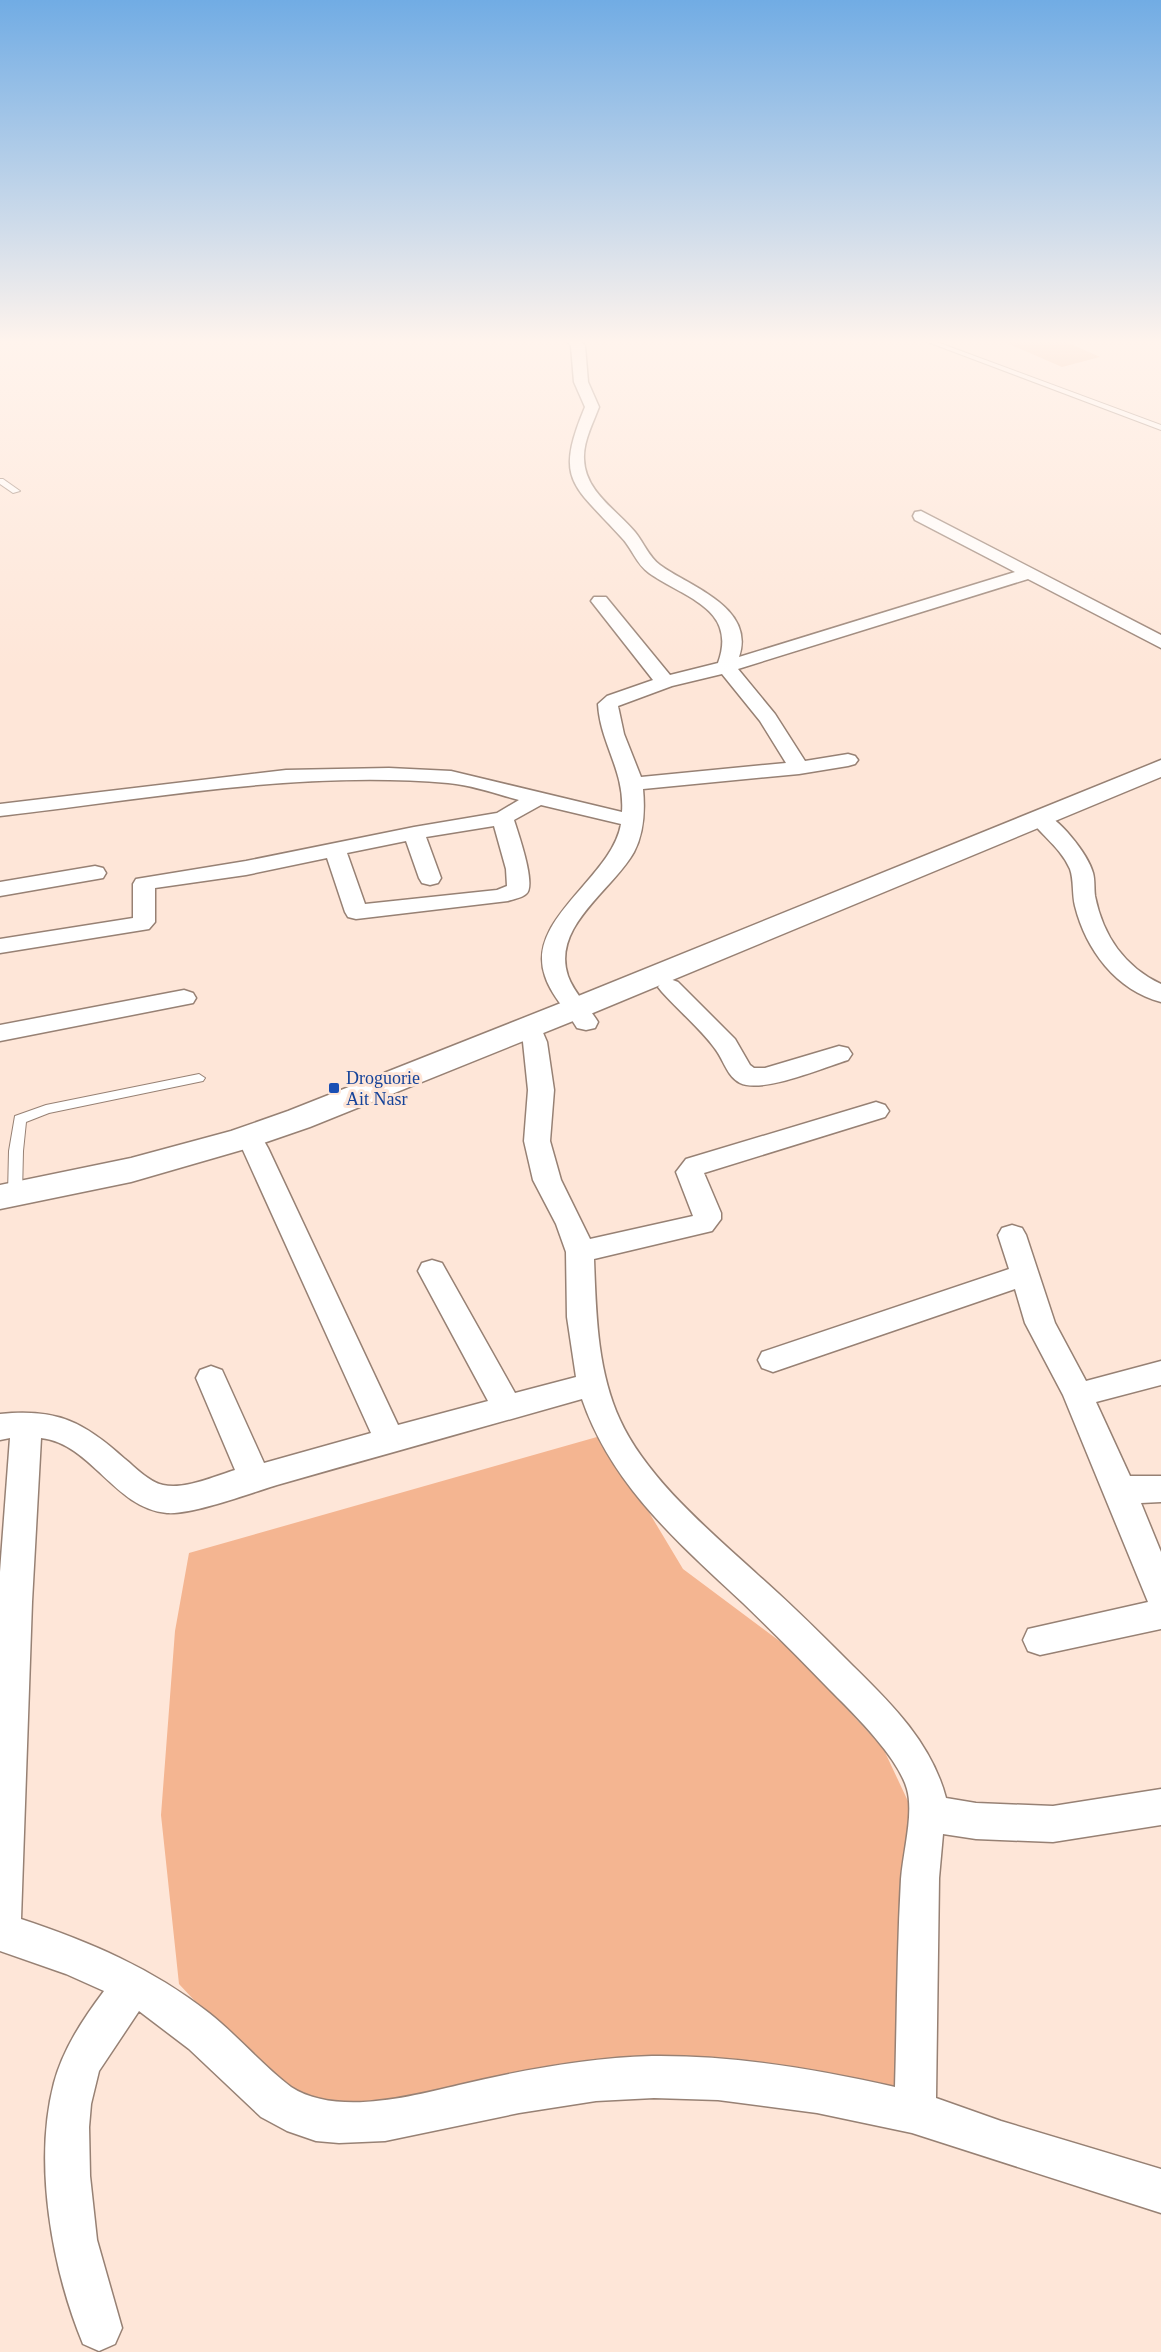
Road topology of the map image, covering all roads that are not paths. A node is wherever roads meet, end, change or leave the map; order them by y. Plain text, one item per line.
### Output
1 (578, 451) edge
2 (0, 481) edge
3 (16, 492) dead end
4 (921, 516) dead end
5 (1031, 573) junction
6 (600, 601) dead end
7 (1161, 642) edge
8 (726, 667) junction
9 (665, 682) junction
10 (848, 760) dead end
11 (799, 768) junction
12 (1161, 768) edge
13 (632, 784) junction
14 (1161, 784) edge
15 (537, 798) junction
16 (0, 810) edge
17 (503, 818) junction
18 (631, 819) junction
19 (1046, 824) junction
20 (414, 833) junction
21 (335, 849) junction
22 (95, 873) dead end
23 (430, 878) dead end
24 (0, 889) edge
25 (0, 946) edge
26 (670, 987) junction
27 (1161, 994) edge
28 (184, 998) dead end
29 (582, 1015) junction
30 (0, 1033) edge
31 (532, 1035) junction
32 (839, 1054) dead end
33 (199, 1078) dead end
34 (876, 1111) dead end
35 (255, 1148) junction
36 (5, 1202) edge
37 (1012, 1235) dead end
38 (580, 1251) junction
39 (432, 1271) dead end
40 (1024, 1275) junction
41 (773, 1359) dead end
42 (1161, 1373) edge
43 (211, 1378) dead end
44 (592, 1384) junction
45 (1077, 1395) junction
46 (507, 1408) junction
47 (13, 1426) edge
48 (390, 1441) junction
49 (255, 1479) junction
50 (1161, 1489) edge
51 (1120, 1490) junction
52 (1161, 1593) edge
53 (1161, 1614) edge
54 (1040, 1640) dead end
55 (1161, 1807) edge
56 (927, 1814) junction
57 (0, 1932) edge
58 (134, 1984) junction
59 (915, 2113) junction
60 (1161, 2192) edge
61 (99, 2328) dead end

1 - 8 street
2 - 3 lane
4 - 5 street
5 - 7 street
5 - 8 street
6 - 9 street
8 - 9 street
8 - 11 street
9 - 13 street
10 - 11 street
11 - 13 street
12 - 19 main road
13 - 18 street
14 - 19 main road
15 - 16 street
15 - 17 street
15 - 18 street
17 - 20 street
17 - 21 street
18 - 29 street
19 - 26 main road
19 - 27 street
19 - 29 main road
20 - 21 street
20 - 23 street
21 - 25 street
22 - 24 street
26 - 29 main road
26 - 32 street
28 - 30 street
29 - 31 main road
31 - 35 main road
31 - 36 main road
31 - 38 street
33 - 36 lane
34 - 38 street
35 - 36 main road
35 - 48 street
37 - 40 street
38 - 44 street
39 - 46 street
40 - 41 street
40 - 45 street
42 - 45 street
43 - 49 street
44 - 46 street
44 - 56 street
45 - 51 street
46 - 48 street
47 - 49 street
47 - 57 street
48 - 49 street
50 - 51 street
51 - 52 street
53 - 54 street
55 - 56 street
56 - 59 street
57 - 58 street
58 - 59 street
58 - 61 street
59 - 60 street

